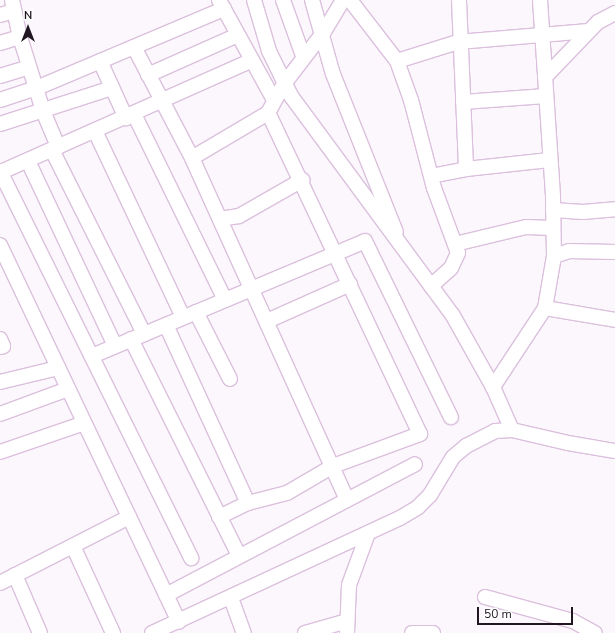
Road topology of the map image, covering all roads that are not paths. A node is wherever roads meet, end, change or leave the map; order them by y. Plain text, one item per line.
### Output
1 (254, 0) edge
2 (283, 0) edge
3 (312, 0) edge
4 (459, 0) edge
5 (540, 0) edge
6 (342, 2) edge
7 (221, 4) edge
8 (13, 6) edge
9 (615, 13) edge
10 (0, 16) edge
11 (589, 31) junction
12 (323, 33) junction
13 (238, 35) junction
14 (542, 35) junction
15 (20, 37) junction
16 (461, 42) junction
17 (0, 43) edge
18 (134, 47) junction
19 (303, 56) junction
20 (252, 60) junction
21 (100, 61) junction
22 (397, 61) junction
23 (29, 67) junction
24 (148, 75) junction
25 (0, 76) edge
26 (545, 77) junction
27 (284, 84) junction
28 (36, 88) junction
29 (112, 88) junction
30 (546, 96) junction
31 (0, 100) edge
32 (274, 100) junction
33 (162, 102) junction
34 (463, 102) junction
35 (43, 111) junction
36 (268, 113) junction
37 (130, 116) junction
38 (0, 124) edge
39 (95, 131) junction
40 (55, 149) junction
41 (192, 158) junction
42 (550, 160) junction
43 (28, 161) junction
44 (466, 169) junction
45 (0, 172) edge
46 (431, 176) junction
47 (302, 180) junction
48 (615, 209) edge
49 (553, 210) junction
50 (220, 219) junction
51 (553, 228) junction
52 (456, 244) junction
53 (0, 245) edge
54 (401, 246) junction
55 (615, 252) edge
56 (336, 253) junction
57 (554, 256) junction
58 (350, 284) junction
59 (431, 286) junction
60 (252, 289) junction
61 (225, 300) junction
62 (545, 308) junction
63 (190, 315) junction
64 (615, 320) edge
65 (267, 321) junction
66 (166, 325) junction
67 (138, 337) junction
68 (0, 339) edge
69 (115, 346) junction
70 (0, 347) edge
71 (92, 356) junction
72 (58, 368) junction
73 (230, 379) dead end
74 (0, 382) edge
75 (493, 387) junction
76 (68, 389) junction
77 (0, 414) edge
78 (450, 417) dead end
79 (84, 423) junction
80 (512, 430) junction
81 (615, 451) edge
82 (0, 452) edge
83 (416, 464) dead end
84 (333, 466) junction
85 (347, 500) junction
86 (248, 503) junction
87 (129, 517) junction
88 (219, 517) junction
89 (368, 533) junction
90 (73, 546) junction
91 (239, 556) junction
92 (191, 558) dead end
93 (15, 575) junction
94 (0, 583) edge
95 (166, 595) junction
96 (485, 597) dead end
97 (231, 598) junction
98 (179, 622) junction
99 (347, 627) edge
100 (160, 632) edge
101 (40, 633) edge
102 (113, 633) edge
103 (244, 633) edge
104 (305, 633) edge
105 (412, 633) edge
106 (433, 633) edge
107 (594, 633) edge

1 - 27 street
2 - 19 street
3 - 12 street
4 - 16 street
5 - 14 street
6 - 12 street
6 - 22 street
7 - 13 street
7 - 18 street
8 - 10 street
8 - 15 street
9 - 11 street
11 - 14 street
11 - 26 street
12 - 19 street
12 - 54 street
13 - 20 street
13 - 24 street
14 - 16 street
14 - 26 street
15 - 17 street
15 - 23 street
16 - 22 street
16 - 34 street
18 - 21 street
18 - 24 street
19 - 27 street
20 - 32 street
20 - 33 street
21 - 28 street
21 - 29 street
22 - 46 street
23 - 25 street
23 - 28 street
24 - 33 street
26 - 30 street
27 - 32 street
27 - 54 street
28 - 31 street
28 - 35 street
29 - 35 street
29 - 37 street
30 - 34 street
30 - 42 street
32 - 36 street
33 - 37 street
33 - 41 street
34 - 44 street
35 - 38 street
35 - 40 street
36 - 41 street
36 - 47 street
37 - 39 street
37 - 61 street
39 - 40 street
39 - 63 street
40 - 43 street
40 - 67 street
41 - 50 street
42 - 44 street
42 - 49 street
43 - 45 street
43 - 69 street
44 - 46 street
45 - 71 street
46 - 52 street
47 - 50 street
47 - 56 street
48 - 49 street
49 - 51 street
50 - 60 street
51 - 52 street
51 - 57 street
52 - 59 street
53 - 72 street
54 - 59 street
55 - 57 street
56 - 58 street
56 - 60 street
56 - 78 street
57 - 62 street
58 - 65 street
58 - 84 street
59 - 75 street
60 - 61 street
60 - 65 street
61 - 63 street
62 - 64 street
62 - 75 street
63 - 66 street
63 - 73 street
65 - 84 street
66 - 67 street
66 - 86 street
67 - 69 street
67 - 88 street
68 - 70 street
69 - 71 street
71 - 92 street
72 - 74 street
72 - 76 street
75 - 80 street
76 - 77 street
76 - 79 street
79 - 82 street
79 - 87 street
80 - 81 street
80 - 89 street
83 - 85 street
84 - 85 street
84 - 86 street
85 - 91 street
86 - 88 street
87 - 90 street
87 - 95 street
88 - 91 street
89 - 97 street
89 - 99 street
90 - 93 street
90 - 102 street
91 - 95 street
93 - 94 street
93 - 101 street
95 - 98 street
96 - 107 street
97 - 98 street
97 - 103 street
98 - 100 street
99 - 104 street
105 - 106 street

